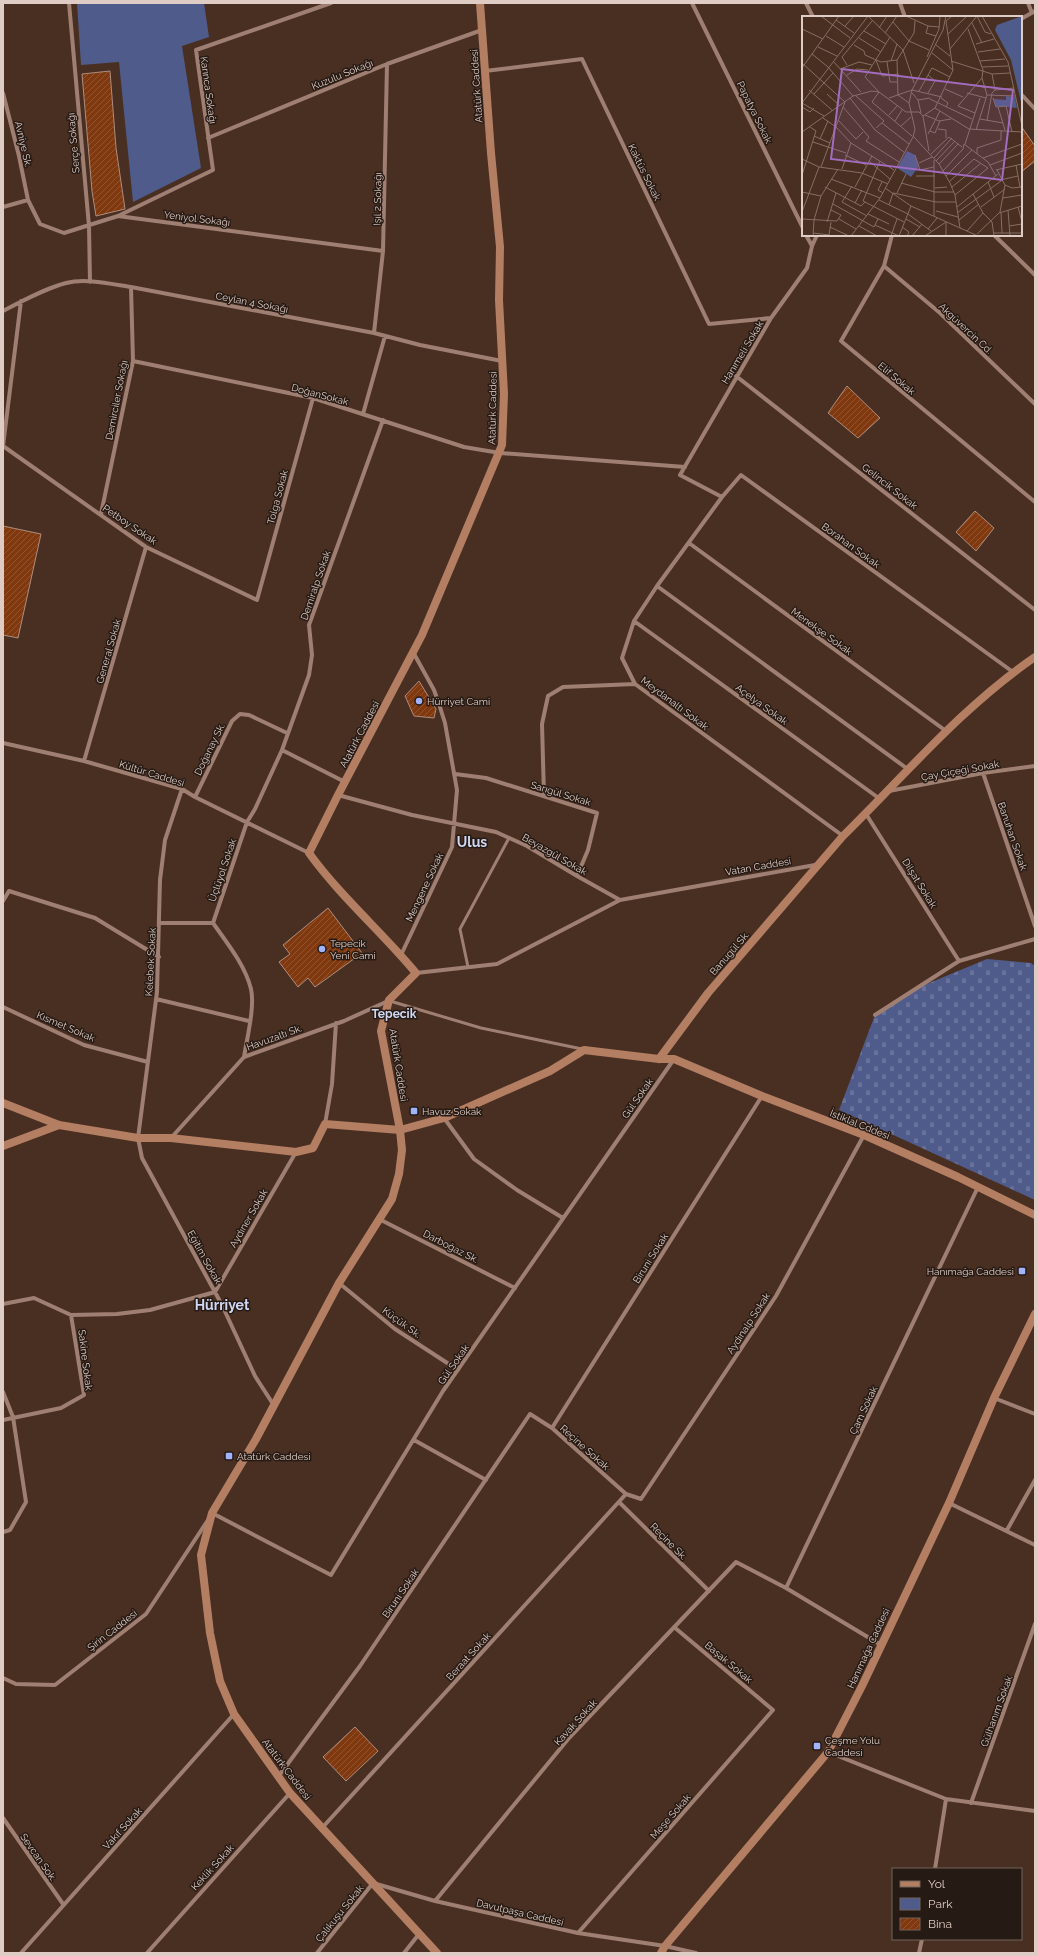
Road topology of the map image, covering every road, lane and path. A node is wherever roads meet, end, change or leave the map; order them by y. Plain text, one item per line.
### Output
1 (69, 3) edge
2 (331, 3) edge
3 (480, 3) edge
4 (692, 3) edge
5 (806, 3) edge
6 (900, 3) edge
7 (1028, 3) edge
8 (1033, 12) edge
9 (812, 16) edge
10 (905, 16) edge
11 (1022, 18) edge
12 (483, 29) junction
13 (387, 64) junction
14 (485, 71) junction
15 (3, 93) edge
16 (1022, 95) edge
17 (1035, 109) edge
18 (208, 138) junction
19 (28, 200) junction
20 (3, 207) edge
21 (118, 216) junction
22 (89, 226) junction
23 (802, 226) edge
24 (807, 236) edge
25 (817, 236) edge
26 (892, 236) edge
27 (995, 236) edge
28 (812, 246) junction
29 (384, 250) junction
30 (884, 266) junction
31 (1035, 275) edge
32 (90, 282) junction
33 (131, 287) junction
34 (21, 301) junction
35 (3, 311) edge
36 (771, 318) junction
37 (374, 333) junction
38 (385, 336) junction
39 (133, 361) junction
40 (502, 361) junction
41 (736, 376) junction
42 (313, 398) junction
43 (1035, 404) edge
44 (363, 414) junction
45 (383, 420) junction
46 (3, 446) edge
47 (500, 452) junction
48 (685, 467) junction
49 (722, 496) junction
50 (1035, 502) edge
51 (101, 514) junction
52 (689, 543) junction
53 (146, 547) junction
54 (656, 586) junction
55 (257, 600) joint
56 (1035, 610) edge
57 (634, 622) junction
58 (413, 652) junction
59 (1035, 657) edge
60 (1013, 672) junction
61 (635, 684) junction
62 (946, 731) junction
63 (287, 733) junction
64 (3, 743) edge
65 (282, 750) junction
66 (84, 761) junction
67 (1035, 766) edge
68 (910, 770) junction
69 (983, 773) junction
70 (454, 774) junction
71 (345, 782) junction
72 (182, 789) junction
73 (889, 791) junction
74 (338, 795) junction
75 (544, 796) junction
76 (195, 797) junction
77 (881, 799) junction
78 (866, 814) junction
79 (247, 822) junction
80 (455, 824) junction
81 (843, 836) junction
82 (510, 838) junction
83 (309, 853) junction
84 (820, 865) junction
85 (577, 876) junction
86 (3, 900) edge
87 (620, 900) junction
88 (160, 923) junction
89 (213, 923) junction
90 (1035, 926) edge
91 (1035, 938) edge
92 (401, 955) junction
93 (159, 957) junction
94 (959, 961) junction
95 (468, 968) junction
96 (416, 973) junction
97 (156, 999) junction
98 (389, 1000) junction
99 (3, 1007) edge
100 (875, 1015) dead end
101 (249, 1021) junction
102 (336, 1023) junction
103 (584, 1050) junction
104 (244, 1057) junction
105 (659, 1059) junction
106 (674, 1059) junction
107 (148, 1062) junction
108 (762, 1096) junction
109 (3, 1103) edge
110 (444, 1118) junction
111 (325, 1124) junction
112 (60, 1125) junction
113 (400, 1130) junction
114 (864, 1135) junction
115 (138, 1138) junction
116 (171, 1138) junction
117 (3, 1146) edge
118 (296, 1152) junction
119 (978, 1187) junction
120 (1035, 1215) edge
121 (563, 1218) junction
122 (380, 1219) junction
123 (339, 1283) junction
124 (515, 1288) junction
125 (215, 1292) junction
126 (3, 1304) edge
127 (1035, 1314) edge
128 (71, 1315) junction
129 (458, 1370) junction
130 (3, 1392) edge
131 (994, 1398) junction
132 (273, 1404) junction
133 (530, 1414) joint
134 (1035, 1414) edge
135 (12, 1417) junction
136 (3, 1420) edge
137 (552, 1428) junction
138 (414, 1440) junction
139 (486, 1480) junction
140 (1035, 1480) edge
141 (626, 1494) junction
142 (619, 1502) junction
143 (949, 1503) junction
144 (212, 1513) junction
145 (1007, 1530) junction
146 (3, 1532) edge
147 (1035, 1545) edge
148 (786, 1588) junction
149 (708, 1591) junction
150 (1035, 1624) edge
151 (674, 1627) junction
152 (880, 1645) junction
153 (3, 1678) edge
154 (773, 1710) joint
155 (234, 1714) junction
156 (828, 1752) junction
157 (278, 1777) junction
158 (290, 1793) junction
159 (946, 1799) junction
160 (972, 1803) junction
161 (1035, 1811) edge
162 (3, 1818) edge
163 (322, 1828) junction
164 (935, 1868) edge
165 (373, 1883) junction
166 (435, 1901) junction
167 (63, 1904) junction
168 (419, 1934) junction
169 (578, 1934) junction
170 (922, 1940) edge
171 (663, 1950) edge
172 (22, 1953) edge
173 (147, 1953) edge
174 (317, 1953) edge
175 (404, 1953) edge
176 (437, 1953) edge
177 (696, 1953) edge
178 (919, 1953) edge

1 - 22 street, Serçe Sokağı
2 - 18 street, Karınca Sokağı
3 - 12 main road, Atatürk Caddesi
4 - 23 street, Papatya Sokak
5 - 9 street
6 - 10 street
7 - 8 street
8 - 11 street
12 - 13 street, Kuzulu Sokağı
12 - 14 main road, Atatürk Caddesi
13 - 18 street, Kuzulu Sokağı
13 - 29 street, Işıl 2 Sokağı
14 - 36 street, Kaktüs Sokak
14 - 40 main road, Atatürk Caddesi
15 - 19 street, Avniye Sk.
16 - 17 street
18 - 21 street, Karınca Sokağı
19 - 20 street
19 - 22 street, Yeniyol Sokağı
21 - 22 street, Yeniyol Sokağı
21 - 29 street, Yeniyol Sokağı
22 - 32 street, Serçe Sokağı
24 - 28 street
25 - 28 street, Hanımeli Sokak
26 - 30 street, Elif Sokak
27 - 31 street
28 - 36 street, Hanımeli Sokak
29 - 37 street, Işıl 2 Sokağı
30 - 43 street, Akgüvercin Cd.
30 - 50 street, Elif Sokak
32 - 33 street, Ceylan 4 Sokağı
32 - 34 street, Ceylan 4 Sokağı
33 - 37 street, Ceylan 4 Sokağı
33 - 39 street, Demirciler Sokağı
34 - 35 street, Ceylan 4 Sokağı
34 - 46 street
36 - 41 street, Hanımeli Sokak
37 - 38 street, Ceylan 4 Sokağı
38 - 40 street, Ceylan 4 Sokağı
38 - 44 street
39 - 42 street, DoğanSokak
39 - 51 street, Demirciler Sokağı
40 - 47 main road, Atatürk Caddesi
41 - 48 street, Hanımeli Sokak
41 - 56 street, Gelincik Sokak
42 - 44 street, DoğanSokak
42 - 55 street, Tolga Sokak
44 - 45 street, DoğanSokak
45 - 47 street, DoğanSokak
45 - 63 street, Demiralp Sokak
46 - 51 street, Petboy Sokak
47 - 48 street
47 - 58 main road, Atatürk Caddesi
48 - 49 street, Hanımeli Sokak
49 - 52 street, Meydanaltı Sokak
49 - 60 street, Borahan Sokak
51 - 53 street, Petboy Sokak
52 - 54 street, Meydanaltı Sokak
52 - 62 street, Menekşe Sokak
53 - 55 street, Petboy Sokak
53 - 66 street, General Sokak
54 - 57 street, Meydanaltı Sokak
54 - 68 street
57 - 61 street, Meydanaltı Sokak
57 - 77 street, Açelya Sokak
58 - 70 street, Mengene Sokak
58 - 71 main road, Atatürk Caddesi
59 - 60 main road
60 - 62 main road
61 - 75 street
61 - 81 street, Meydanaltı Sokak
62 - 68 main road
63 - 65 street, Demiralp Sokak
63 - 76 street, Doğanay Sk.
64 - 66 street, Kültür Caddesi
65 - 71 street
65 - 79 street, Demiralp Sokak
66 - 72 street, Kültür Caddesi
67 - 69 street, Çay Çiçeği Sokak
68 - 73 main road
69 - 73 street, Çay Çiçeği Sokak
69 - 90 street, Banuhan Sokak
70 - 75 street, Sarıgül Sokak
70 - 80 street, Mengene Sokak
71 - 74 main road, Atatürk Caddesi
72 - 76 street, Kültür Caddesi
72 - 88 street, Kelebek Sokak
73 - 77 main road
74 - 80 street, Beyazgül Sokak
74 - 83 main road, Atatürk Caddesi
75 - 85 street, Sarıgül Sokak
76 - 79 street, Kültür Caddesi
77 - 78 main road
78 - 81 main road
78 - 94 street, Dilşat Sokak
79 - 83 street, Kültür Caddesi
79 - 89 street, Üçlüyol Sokak
80 - 82 street, Beyazgül Sokak
80 - 92 street, Mengene Sokak
81 - 84 main road
82 - 85 street, Beyazgül Sokak
82 - 95 lane
83 - 92 main road
84 - 87 street, Vatan Caddesi
84 - 105 main road, Banugül Sk.
85 - 87 street, Beyazgül Sokak
86 - 93 street
87 - 95 street, Vatan Caddesi
88 - 89 street
88 - 93 street, Kelebek Sokak
89 - 101 street
91 - 94 street
92 - 96 main road
93 - 97 street, Kelebek Sokak
94 - 100 street
95 - 96 street, Vatan Caddesi
96 - 98 main road
97 - 101 street
97 - 107 street, Kelebek Sokak
98 - 102 street, Havuzaltı Sk.
98 - 103 lane
98 - 113 main road, Atatürk Caddesi
99 - 107 street, Kısmet Sokak
101 - 104 street
102 - 104 street, Havuzaltı Sk.
102 - 111 street
103 - 105 main road
103 - 110 main road
104 - 116 street, Havuzaltı Sk.
105 - 106 main road
106 - 108 main road, İstiklal Cddesi
106 - 121 street, Gül Sokak
107 - 115 street, Kelebek Sokak
108 - 114 main road, İstiklal Cddesi
108 - 137 street, Biruni Sokak
109 - 112 main road
110 - 113 main road
110 - 121 street
111 - 113 main road
111 - 118 main road
112 - 115 main road
112 - 117 main road
113 - 122 main road, Atatürk Caddesi
114 - 119 main road, İstiklal Cddesi
114 - 141 street, Aydınalp Sokak
115 - 116 main road
115 - 125 street, Eğitim Sokak
116 - 118 main road
118 - 125 street, Aydıner Sokak
119 - 120 main road, İstiklal Cddesi
119 - 148 street, Çam Sokak
121 - 124 street, Gül Sokak
122 - 123 main road, Atatürk Caddesi
122 - 124 street, Darboğaz Sk.
123 - 129 street, Küçük Sk.
123 - 132 main road, Atatürk Caddesi
124 - 129 street, Gül Sokak
125 - 128 street
125 - 132 street, Eğitim Sokak
126 - 128 street
127 - 131 main road, Hanımağa Caddesi
128 - 135 street, Sakine Sokak
129 - 138 street, Gül Sokak
130 - 135 street
131 - 134 street
131 - 143 main road, Hanımağa Caddesi
132 - 144 main road, Atatürk Caddesi
133 - 137 street, Reçine Sokak
133 - 139 street, Biruni Sokak
135 - 136 street, Sakine Sokak
135 - 146 street
137 - 141 street, Reçine Sokak
138 - 139 street
138 - 144 street, Gül Sokak
139 - 157 street, Biruni Sokak
140 - 145 street
141 - 142 street, Beraat Sokak
142 - 149 street, Reçine Sk.
142 - 163 street, Beraat Sokak
143 - 145 street
143 - 152 main road, Hanımağa Caddesi
144 - 153 street, Şirin Caddesi
144 - 155 main road, Atatürk Caddesi
145 - 147 street
148 - 149 street, Kavak Sokak
148 - 152 street
149 - 151 street, Kavak Sokak
150 - 160 street, Gülhanım Sokak
151 - 154 street, Başak Sokak
151 - 166 street, Kavak Sokak
152 - 156 main road, Hanımağa Caddesi
154 - 169 street, Meşe Sokak
155 - 157 main road, Atatürk Caddesi
155 - 167 street, Vakıf Sokak
156 - 159 street
156 - 171 main road, Hanımağa Caddesi
157 - 158 main road, Atatürk Caddesi
158 - 163 main road, Atatürk Caddesi
158 - 173 street, Keklik Sokak
159 - 160 street
159 - 164 street
160 - 161 street
162 - 167 street, Sevcan Sok.
163 - 165 main road, Atatürk Caddesi
165 - 166 street, Davutpaşa Caddesi
165 - 168 main road, Atatürk Caddesi
165 - 174 street, Çalıkuşu Sokak
166 - 169 street, Davutpaşa Caddesi
167 - 172 street, Vakıf Sokak
168 - 175 street
168 - 176 main road, Atatürk Caddesi
169 - 171 street, Davutpaşa Caddesi
170 - 178 street
171 - 177 street, Davutpaşa Caddesi

